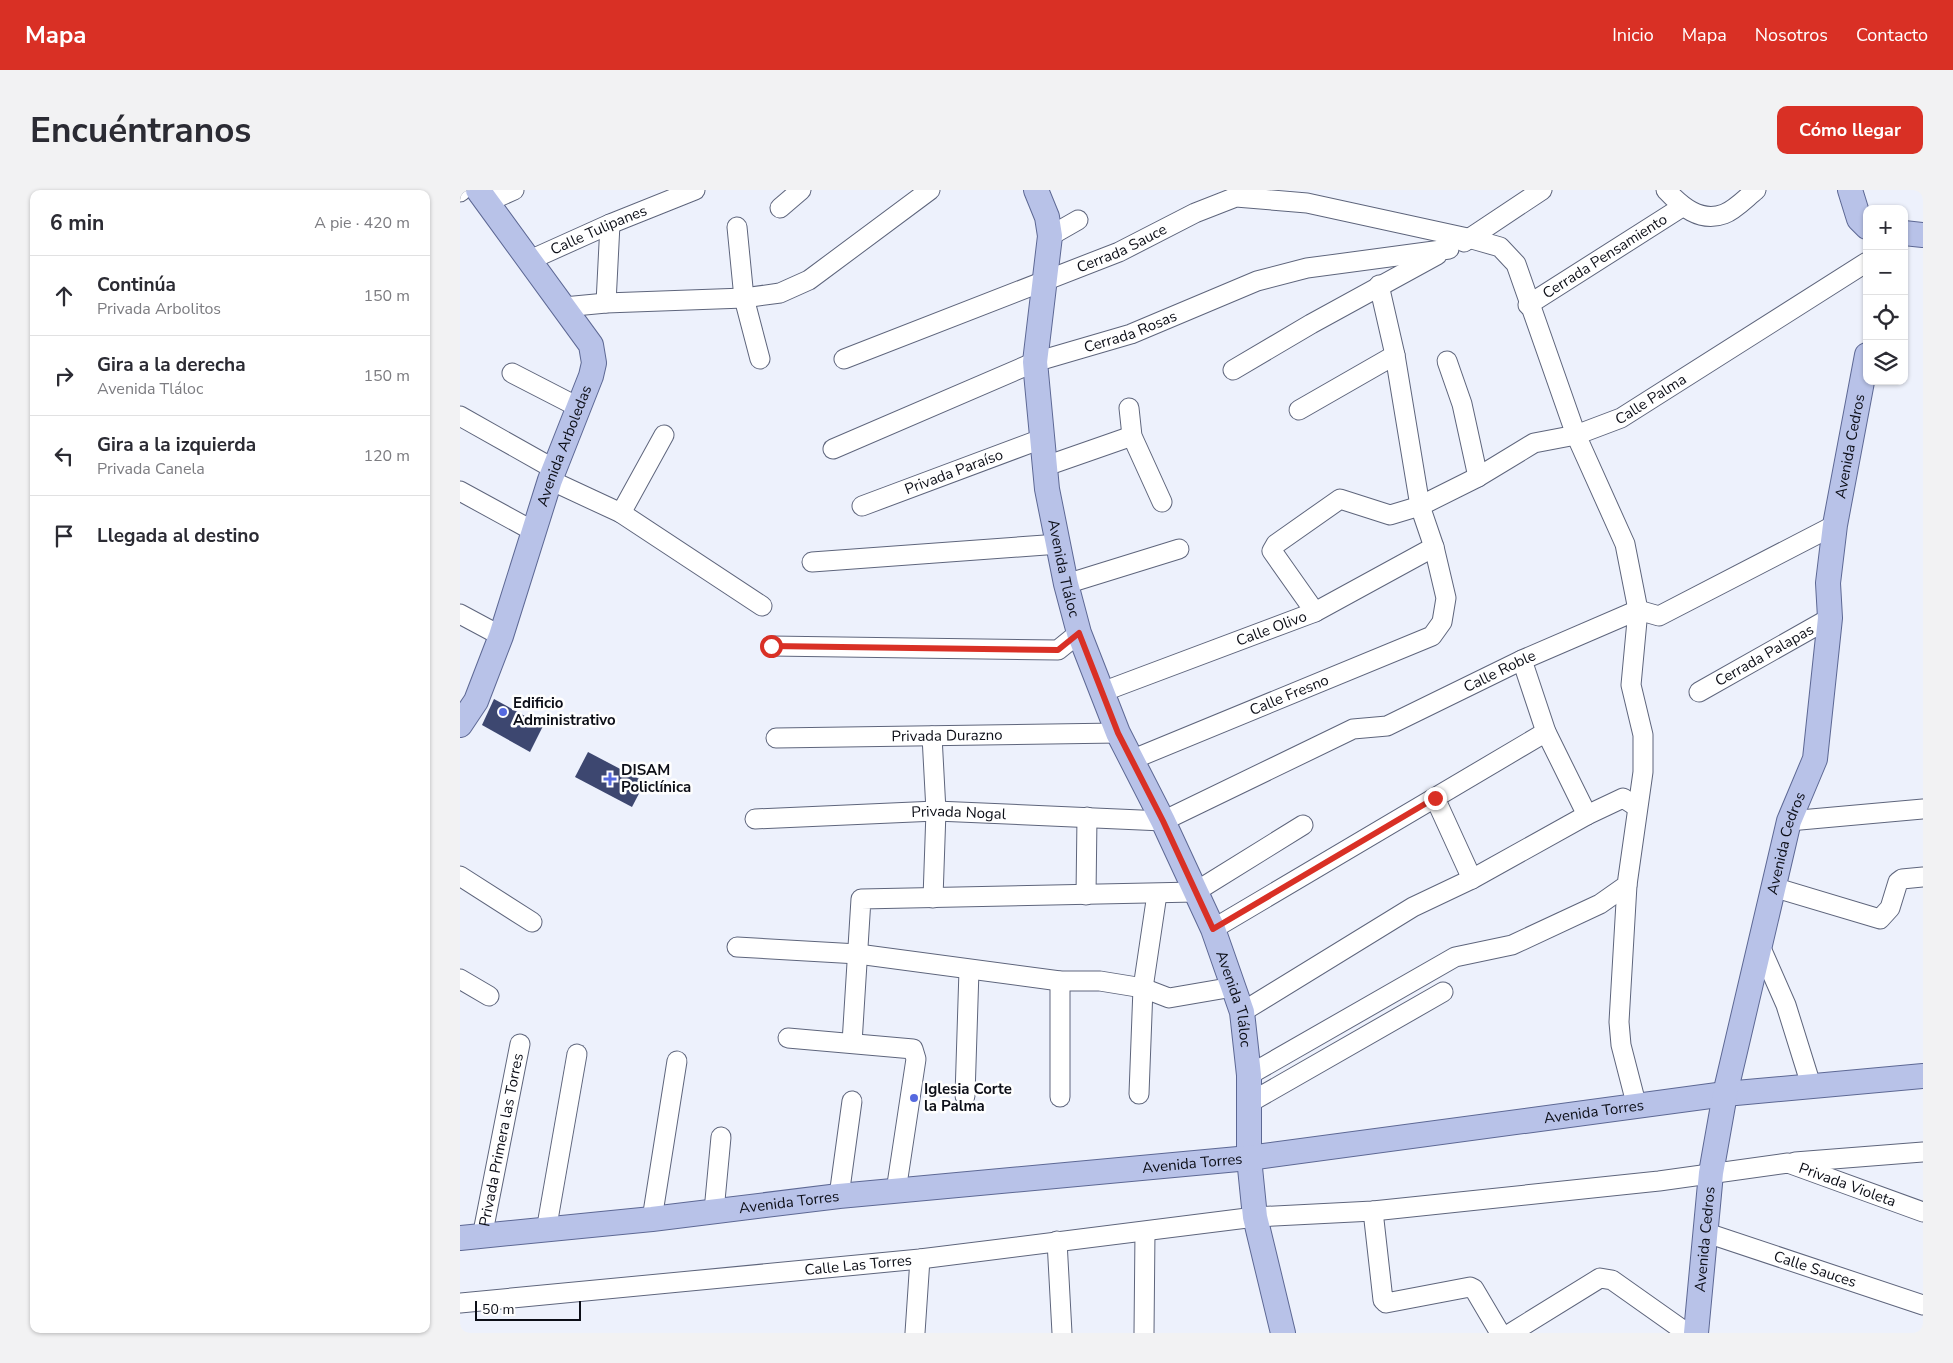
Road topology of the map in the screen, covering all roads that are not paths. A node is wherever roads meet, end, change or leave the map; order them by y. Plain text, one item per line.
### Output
1 (514, 190) edge
2 (695, 190) edge
3 (801, 190) edge
4 (930, 190) edge
5 (1036, 190) edge
6 (1542, 190) edge
7 (1666, 190) edge
8 (1756, 190) edge
9 (1850, 190) edge
10 (1238, 193) edge
11 (482, 196) edge
12 (1682, 207) junction
13 (780, 208) dead end
14 (1078, 220) dead end
15 (610, 224) junction
16 (1863, 224) edge
17 (737, 227) dead end
18 (1908, 233) edge
19 (1923, 235) edge
20 (1050, 236) junction
21 (1472, 239) junction
22 (1450, 248) junction
23 (530, 260) junction
24 (1863, 265) edge
25 (1046, 279) junction
26 (1379, 285) junction
27 (744, 298) junction
28 (606, 302) junction
29 (1528, 305) junction
30 (564, 307) junction
31 (1395, 355) junction
32 (760, 359) dead end
33 (844, 359) dead end
34 (1447, 361) dead end
35 (1035, 362) junction
36 (1233, 370) dead end
37 (512, 373) dead end
38 (1863, 375) edge
39 (578, 407) junction
40 (1129, 408) dead end
41 (1299, 410) dead end
42 (460, 416) edge
43 (664, 434) dead end
44 (1576, 434) junction
45 (1132, 436) junction
46 (1044, 438) junction
47 (833, 449) dead end
48 (1046, 466) junction
49 (552, 474) junction
50 (1478, 477) junction
51 (460, 490) edge
52 (1162, 502) dead end
53 (862, 506) dead end
54 (1420, 506) junction
55 (621, 513) junction
56 (1835, 525) junction
57 (535, 532) junction
58 (1059, 544) junction
59 (1434, 547) junction
60 (1179, 549) dead end
61 (812, 562) dead end
62 (1066, 584) junction
63 (762, 606) dead end
64 (1638, 610) junction
65 (1315, 612) junction
66 (460, 614) edge
67 (1830, 618) junction
68 (1079, 633) junction
69 (501, 636) junction
70 (771, 646) dead end
71 (1522, 660) junction
72 (1102, 692) junction
73 (1699, 692) dead end
74 (460, 726) edge
75 (1546, 732) junction
76 (1118, 733) junction
77 (932, 736) junction
78 (776, 738) dead end
79 (1131, 760) junction
80 (1435, 798) junction
81 (1637, 807) junction
82 (1923, 809) edge
83 (936, 812) junction
84 (1586, 815) junction
85 (1087, 817) junction
86 (755, 819) dead end
87 (1163, 821) junction
88 (1789, 822) junction
89 (1302, 825) dead end
90 (460, 876) edge
91 (1923, 877) edge
92 (1472, 879) junction
93 (1627, 885) junction
94 (1773, 887) junction
95 (1195, 892) junction
96 (1157, 894) junction
97 (1086, 895) junction
98 (933, 898) junction
99 (532, 922) dead end
100 (1213, 929) junction
101 (1760, 946) junction
102 (737, 947) dead end
103 (858, 954) junction
104 (969, 970) junction
105 (460, 979) edge
106 (1060, 981) junction
107 (1233, 987) junction
108 (1143, 988) junction
109 (1443, 992) dead end
110 (489, 996) dead end
111 (1242, 1012) junction
112 (788, 1038) dead end
113 (852, 1043) junction
114 (520, 1044) dead end
115 (577, 1054) dead end
116 (677, 1061) dead end
117 (1249, 1075) junction
118 (1923, 1076) edge
119 (1810, 1085) junction
120 (1139, 1094) dead end
121 (1725, 1094) junction
122 (965, 1096) dead end
123 (1060, 1097) dead end
124 (852, 1101) dead end
125 (1249, 1103) junction
126 (1637, 1107) junction
127 (722, 1137) dead end
128 (1923, 1152) edge
129 (1249, 1158) junction
130 (1788, 1163) junction
131 (1711, 1173) junction
132 (896, 1191) junction
133 (839, 1196) junction
134 (714, 1210) junction
135 (1374, 1211) junction
136 (1923, 1212) edge
137 (1255, 1217) junction
138 (652, 1219) junction
139 (546, 1230) junction
140 (1145, 1232) junction
141 (1707, 1233) junction
142 (471, 1237) edge
143 (1057, 1241) junction
144 (920, 1259) junction
145 (460, 1303) edge
146 (1923, 1305) edge
147 (916, 1333) edge
148 (1062, 1333) edge
149 (1144, 1333) edge
150 (1283, 1333) edge
151 (1500, 1333) edge
152 (1511, 1333) edge
153 (1687, 1333) edge
154 (1696, 1333) edge

1 - 11 street
2 - 15 street, Calle Tulipanes
3 - 13 street
4 - 27 street
5 - 20 main road, Avenida Tláloc
6 - 21 street
7 - 12 street
8 - 12 street
9 - 16 main road
10 - 21 street
10 - 25 street, Cerrada Sauce
11 - 23 main road, Avenida Arboledas
12 - 29 street, Cerrada Pensamiento
14 - 20 street
15 - 23 street, Calle Tulipanes
15 - 28 street
17 - 27 street
18 - 19 main road
20 - 25 main road, Avenida Tláloc
21 - 22 street
21 - 29 street
22 - 26 street
22 - 35 street, Cerrada Rosas
23 - 30 main road, Avenida Arboledas
24 - 44 street, Calle Palma
25 - 33 street, Cerrada Sauce
25 - 35 main road, Avenida Tláloc
26 - 31 street
26 - 36 street
27 - 28 street
27 - 32 street
28 - 30 street
29 - 44 street
30 - 39 main road, Avenida Arboledas
31 - 41 street
31 - 54 street
34 - 50 street
35 - 46 main road, Avenida Tláloc
35 - 47 street, Cerrada Rosas
37 - 39 street
38 - 56 main road, Avenida Cedros
39 - 49 main road, Avenida Arboledas
40 - 45 street
42 - 49 street
43 - 55 street
44 - 50 street, Calle Palma
44 - 64 street
45 - 48 street
45 - 52 street
46 - 48 main road, Avenida Tláloc
46 - 53 street, Privada Paraíso
48 - 58 main road, Avenida Tláloc
49 - 55 street
49 - 57 main road, Avenida Arboledas
50 - 54 street, Calle Palma
51 - 57 street
54 - 59 street
54 - 65 street, Calle Palma
55 - 63 street
56 - 64 street
56 - 67 main road, Avenida Cedros
57 - 69 main road, Avenida Arboledas
58 - 61 street
58 - 62 main road, Avenida Tláloc
59 - 65 street, Calle Olivo
59 - 79 street, Calle Fresno
60 - 62 street
62 - 68 main road, Avenida Tláloc
64 - 71 street, Calle Roble
64 - 81 street
65 - 72 street, Calle Olivo
66 - 69 street
67 - 73 street, Cerrada Palapas
67 - 88 main road, Avenida Cedros
68 - 70 street
68 - 72 main road, Avenida Tláloc
69 - 74 main road, Avenida Arboledas
71 - 75 street
71 - 87 street, Calle Roble
72 - 76 main road, Avenida Tláloc
75 - 80 street
75 - 84 street
76 - 77 street, Privada Durazno
76 - 79 main road, Avenida Tláloc
77 - 78 street, Privada Durazno
77 - 83 street
79 - 87 main road, Avenida Tláloc
80 - 92 street
80 - 100 street
81 - 84 street
81 - 93 street
82 - 88 street
83 - 85 street, Privada Nogal
83 - 86 street, Privada Nogal
83 - 98 street
84 - 92 street
85 - 87 street, Privada Nogal
85 - 97 street
87 - 95 main road, Avenida Tláloc
88 - 94 main road, Avenida Cedros
89 - 95 street
90 - 99 street
91 - 94 street
92 - 111 street
93 - 117 street
93 - 126 street
94 - 101 main road, Avenida Cedros
95 - 96 street
95 - 100 main road, Avenida Tláloc
96 - 97 street
96 - 108 street
97 - 98 street
98 - 103 street
100 - 107 main road, Avenida Tláloc
101 - 119 street
101 - 121 main road, Avenida Cedros
102 - 103 street
103 - 104 street
103 - 113 street
104 - 106 street
104 - 122 street
105 - 110 street
106 - 108 street
106 - 123 street
107 - 108 street
107 - 111 main road, Avenida Tláloc
108 - 120 street
109 - 125 street
111 - 117 main road, Avenida Tláloc
112 - 113 street
113 - 132 street
114 - 142 street, Privada Primera las Torres
115 - 139 street
116 - 138 street
117 - 125 main road, Avenida Tláloc
118 - 119 main road, Avenida Torres
119 - 121 main road, Avenida Torres
121 - 126 main road, Avenida Torres
121 - 131 main road, Avenida Cedros
124 - 133 street
125 - 129 main road, Avenida Tláloc
126 - 129 main road, Avenida Torres
127 - 134 street
128 - 130 street
129 - 132 main road, Avenida Torres
129 - 137 main road, Avenida Tláloc
130 - 131 street, Privada Violeta
130 - 136 street, Privada Violeta
131 - 135 street, Privada Violeta
131 - 141 main road, Avenida Cedros
132 - 133 main road, Avenida Torres
133 - 134 main road, Avenida Torres
134 - 138 main road, Avenida Torres
135 - 137 street, Calle Las Torres
135 - 151 street
137 - 140 street, Calle Las Torres
137 - 150 main road, Avenida Tláloc
138 - 139 main road, Avenida Torres
139 - 142 main road, Avenida Torres
140 - 143 street, Calle Las Torres
140 - 149 street
141 - 146 street, Calle Sauces
141 - 154 main road, Avenida Cedros
143 - 144 street, Calle Las Torres
143 - 148 street
144 - 145 street, Calle Las Torres
144 - 147 street
152 - 153 street

